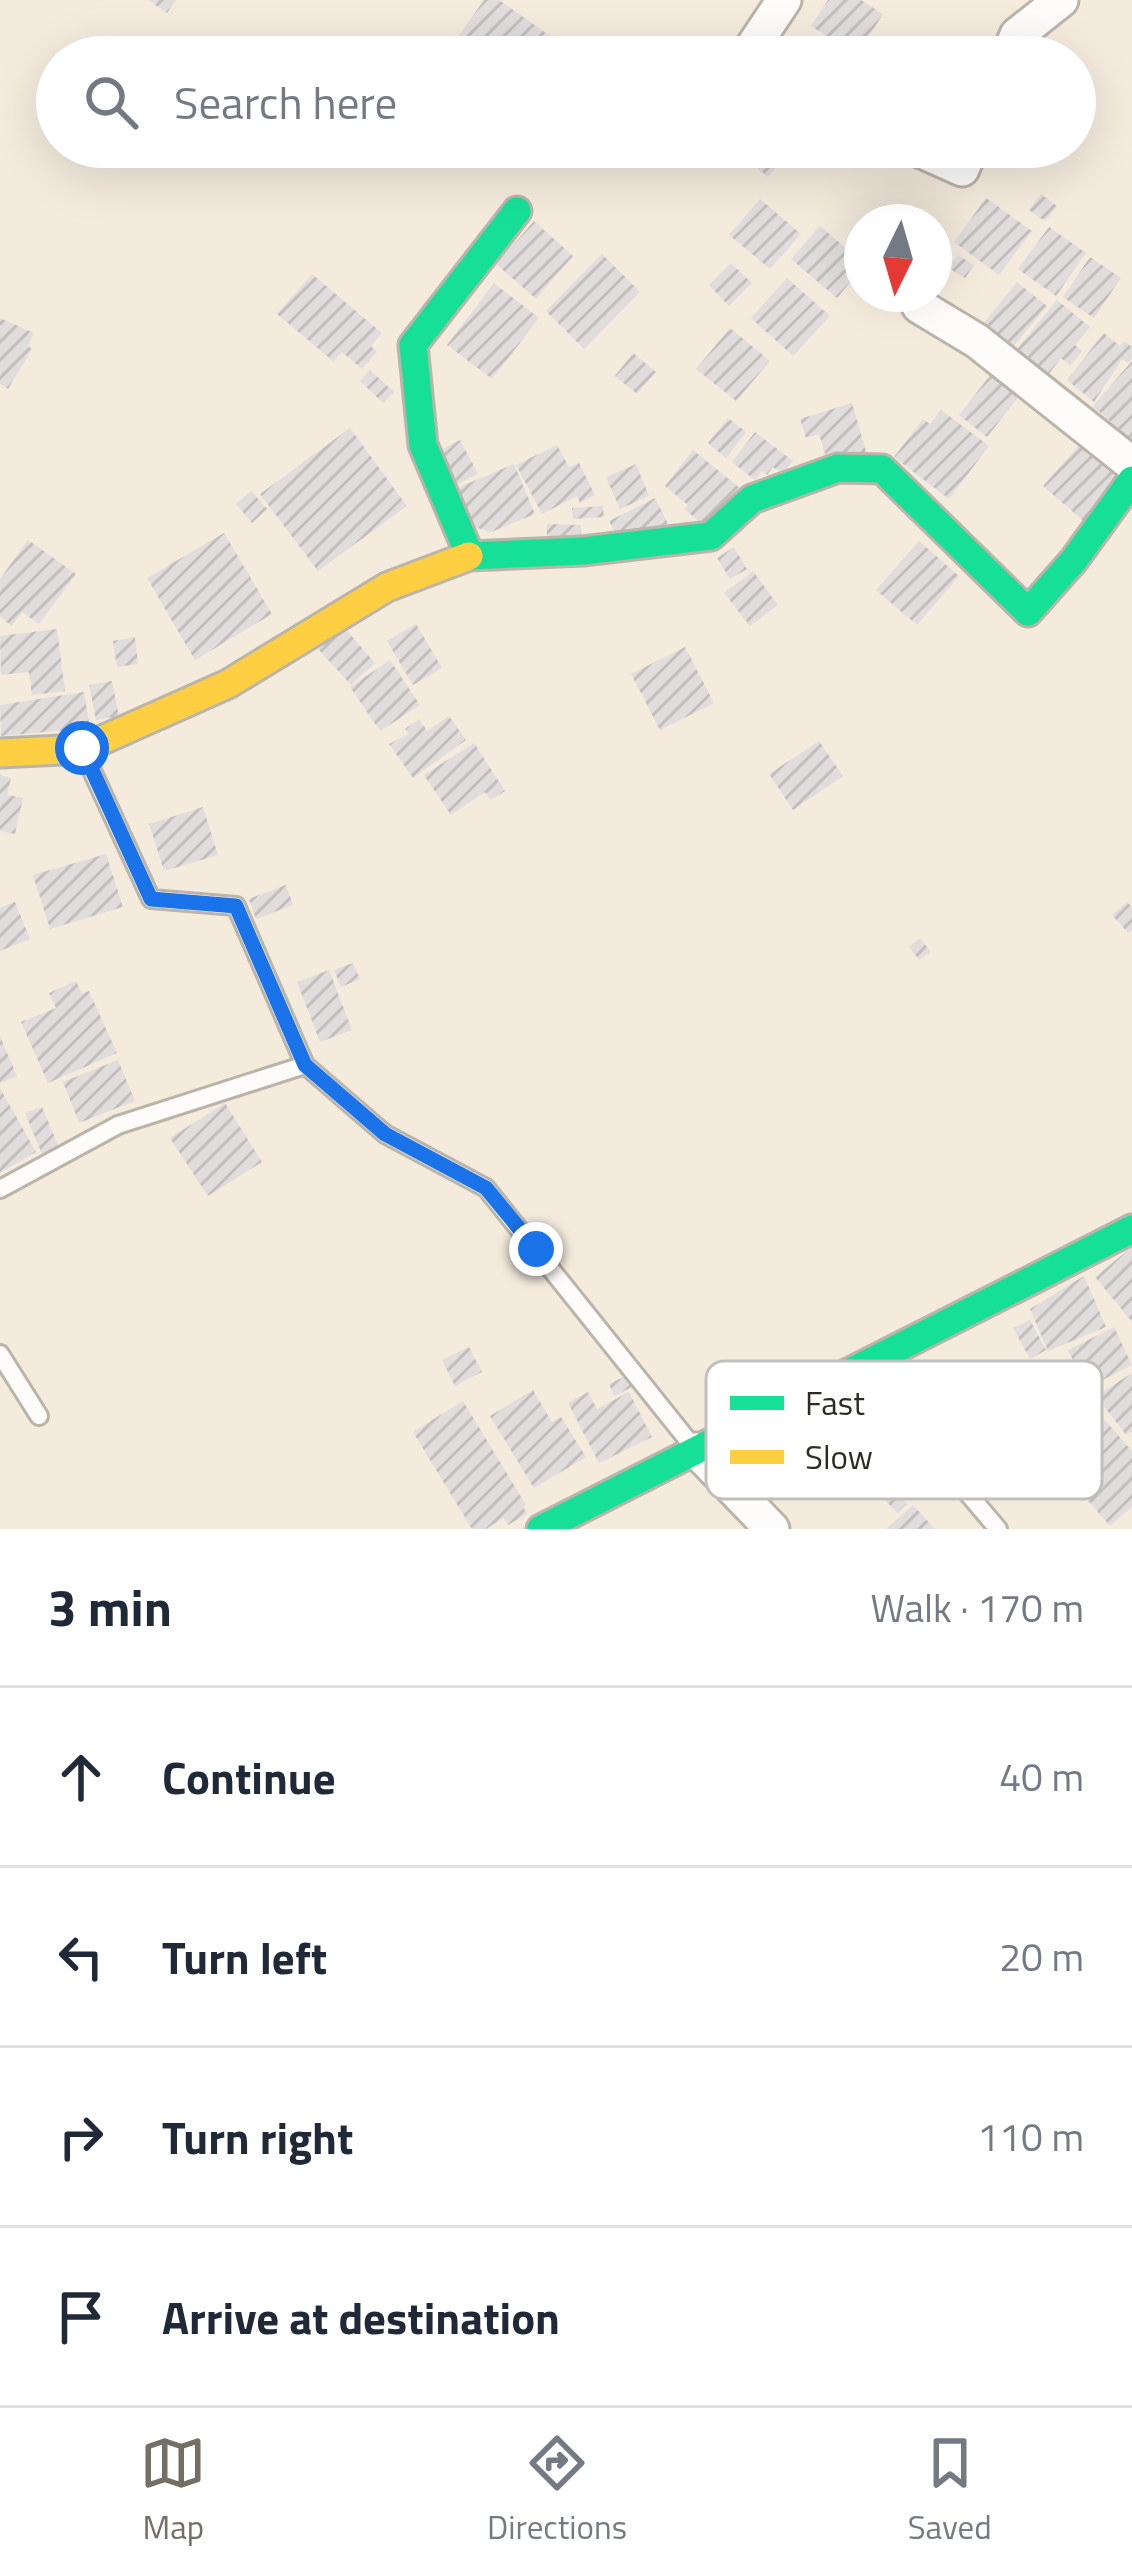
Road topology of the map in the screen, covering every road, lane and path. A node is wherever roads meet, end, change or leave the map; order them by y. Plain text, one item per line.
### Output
1 (784, 0) edge
2 (1061, 0) edge
3 (760, 36) edge
4 (1017, 36) edge
5 (517, 211) dead end
6 (929, 312) edge
7 (1132, 464) edge
8 (1132, 480) edge
9 (470, 556) junction
10 (82, 748) junction
11 (0, 753) edge
12 (305, 1065) junction
13 (0, 1189) edge
14 (1132, 1229) edge
15 (0, 1354) edge
16 (875, 1361) edge
17 (38, 1416) dead end
18 (706, 1445) edge
19 (696, 1450) junction
20 (706, 1460) edge
21 (743, 1499) edge
22 (972, 1499) edge
23 (542, 1529) edge
24 (772, 1529) edge
25 (998, 1529) edge

1 - 3 street
2 - 4 street
5 - 9 street
6 - 7 street
8 - 9 street
9 - 10 street
10 - 11 street
10 - 12 lane
12 - 13 lane
12 - 19 lane
14 - 16 street
15 - 17 lane
18 - 19 street
19 - 20 street
19 - 23 street
21 - 24 street
22 - 25 lane

